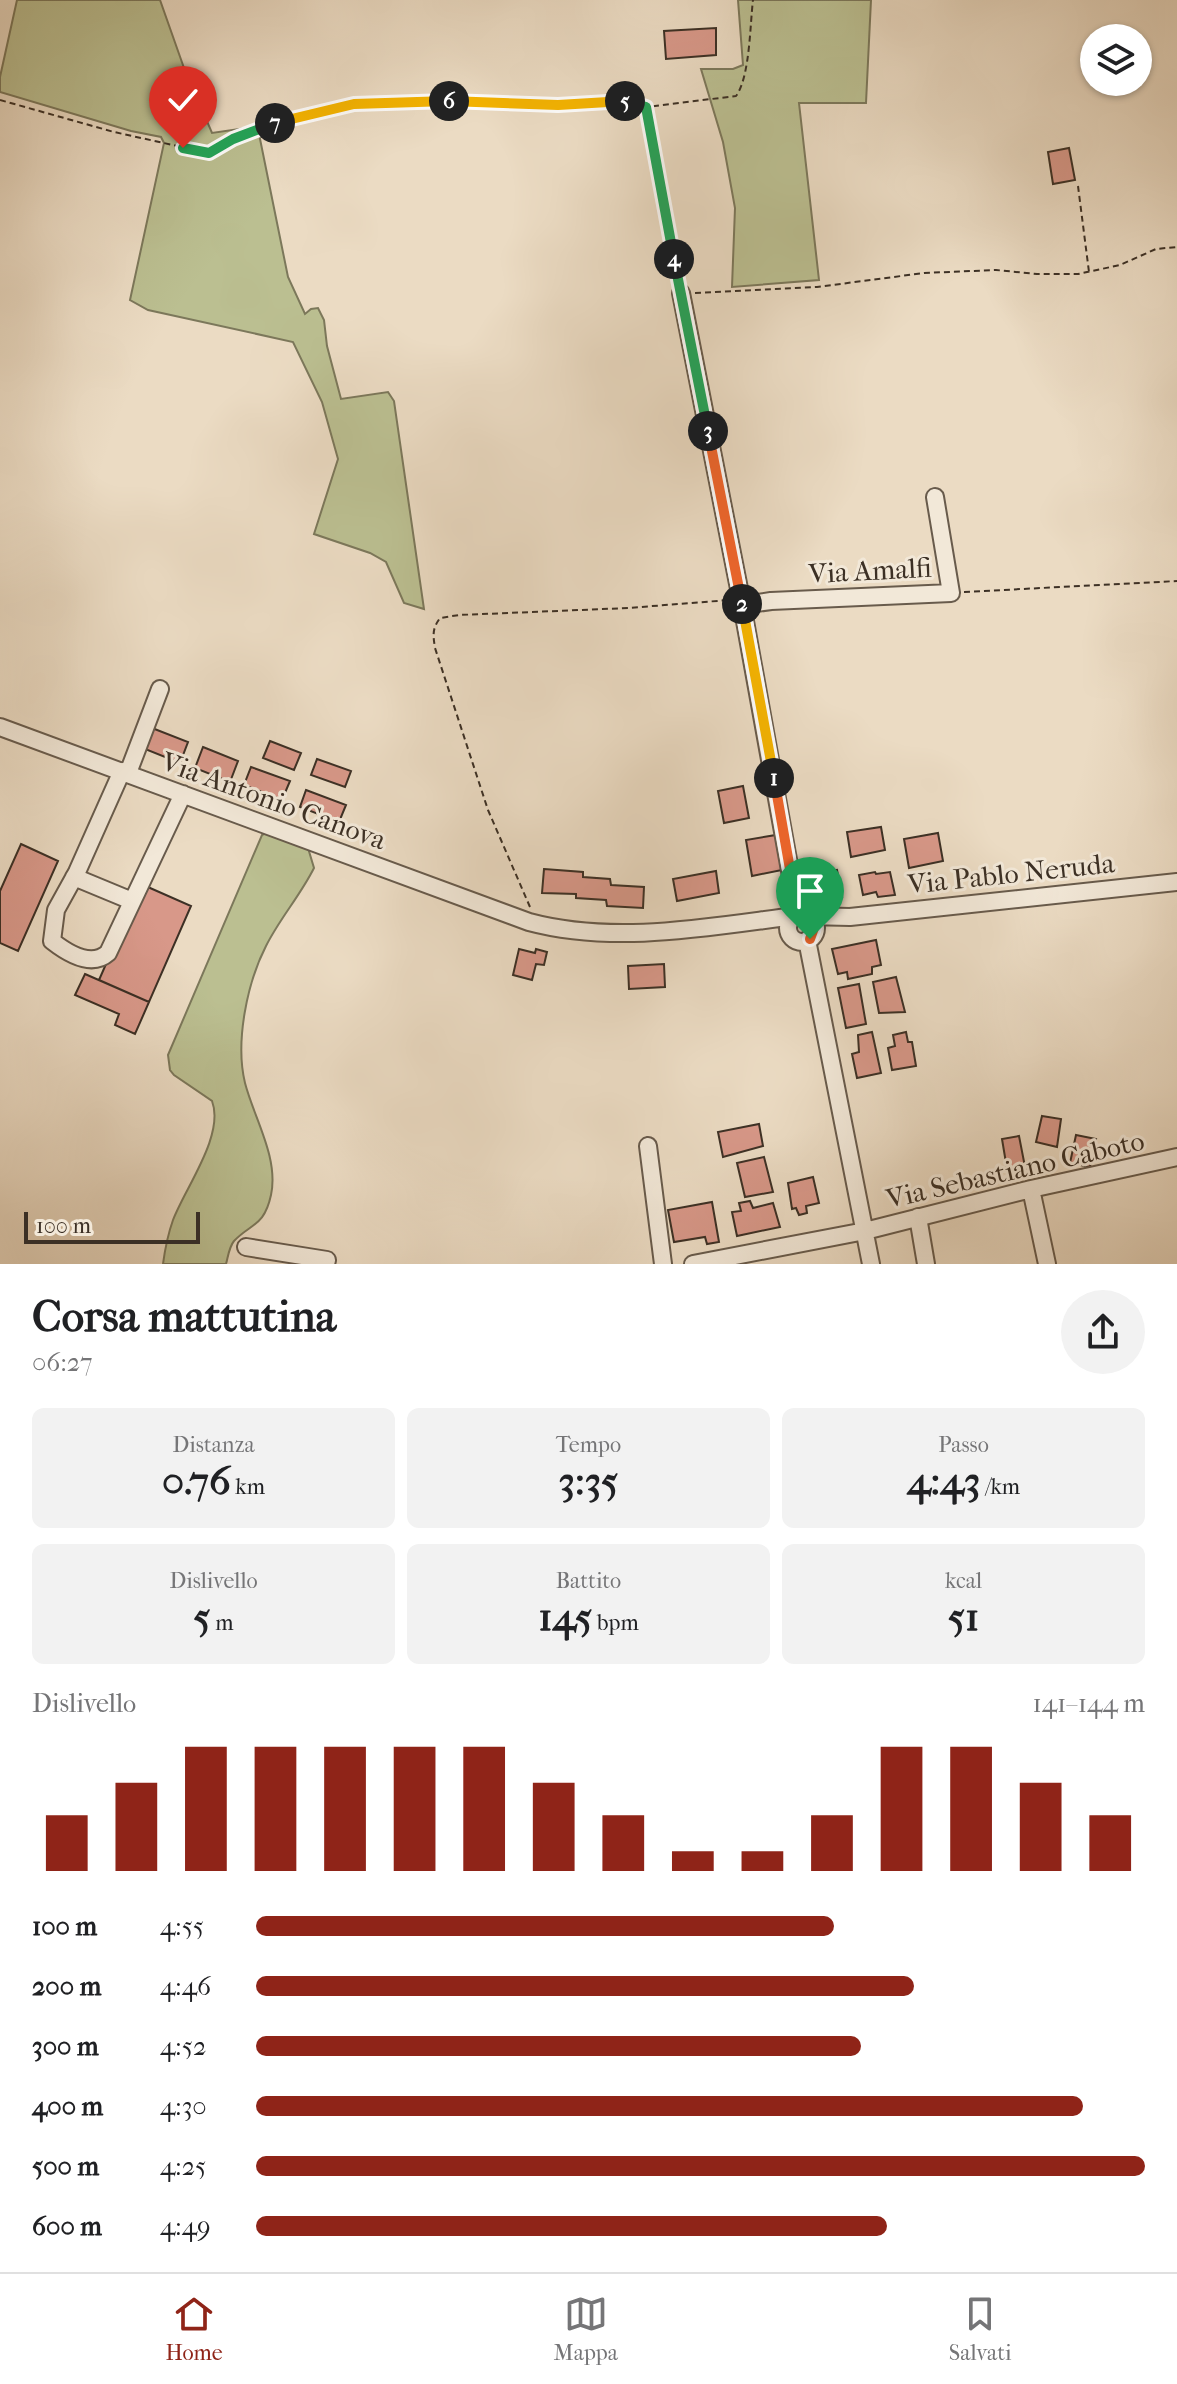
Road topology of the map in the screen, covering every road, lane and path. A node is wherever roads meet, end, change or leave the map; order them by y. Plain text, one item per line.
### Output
1 (753, 0) edge
2 (0, 100) edge
3 (646, 107) junction
4 (1078, 186) dead end
5 (1177, 247) edge
6 (1089, 272) junction
7 (681, 293) junction
8 (935, 497) dead end
9 (1177, 581) edge
10 (951, 593) junction
11 (742, 602) junction
12 (160, 689) dead end
13 (0, 727) edge
14 (125, 772) junction
15 (183, 794) junction
16 (74, 877) junction
17 (1177, 882) edge
18 (132, 901) junction
19 (800, 915) junction
20 (850, 917) junction
21 (535, 924) junction
22 (726, 925) junction
23 (801, 937) junction
24 (648, 1146) dead end
25 (1177, 1157) edge
26 (1031, 1189) junction
27 (918, 1217) junction
28 (865, 1231) junction
29 (246, 1247) dead end
30 (326, 1264) edge
31 (663, 1264) edge
32 (693, 1264) edge
33 (871, 1264) edge
34 (926, 1264) edge
35 (1047, 1264) edge

1 - 3 path
2 - 3 path
3 - 7 path
4 - 6 path
5 - 6 path
6 - 7 path
7 - 11 street
8 - 10 street, Via Amalfi
9 - 10 path
10 - 11 street, Via Amalfi
11 - 19 street
11 - 21 path
12 - 14 street
13 - 14 street, Via Antonio Canova
14 - 15 street, Via Antonio Canova
14 - 16 street
15 - 18 street
15 - 21 street, Via Antonio Canova
16 - 18 street
16 - 18 street
17 - 20 street, Via Pablo Neruda
19 - 20 street, Via Pablo Neruda
19 - 22 street, Via Pablo Neruda
19 - 23 street
19 - 23 street
20 - 23 street, Via Pablo Neruda
21 - 22 street, Via Antonio Canova
22 - 23 street
23 - 28 street
24 - 31 street
25 - 26 street, Via Sebastiano Caboto
26 - 27 street, Via Sebastiano Caboto
26 - 35 street
27 - 28 street, Via Sebastiano Caboto
27 - 34 street
28 - 32 street, Via Sebastiano Caboto
28 - 33 street
29 - 30 street

